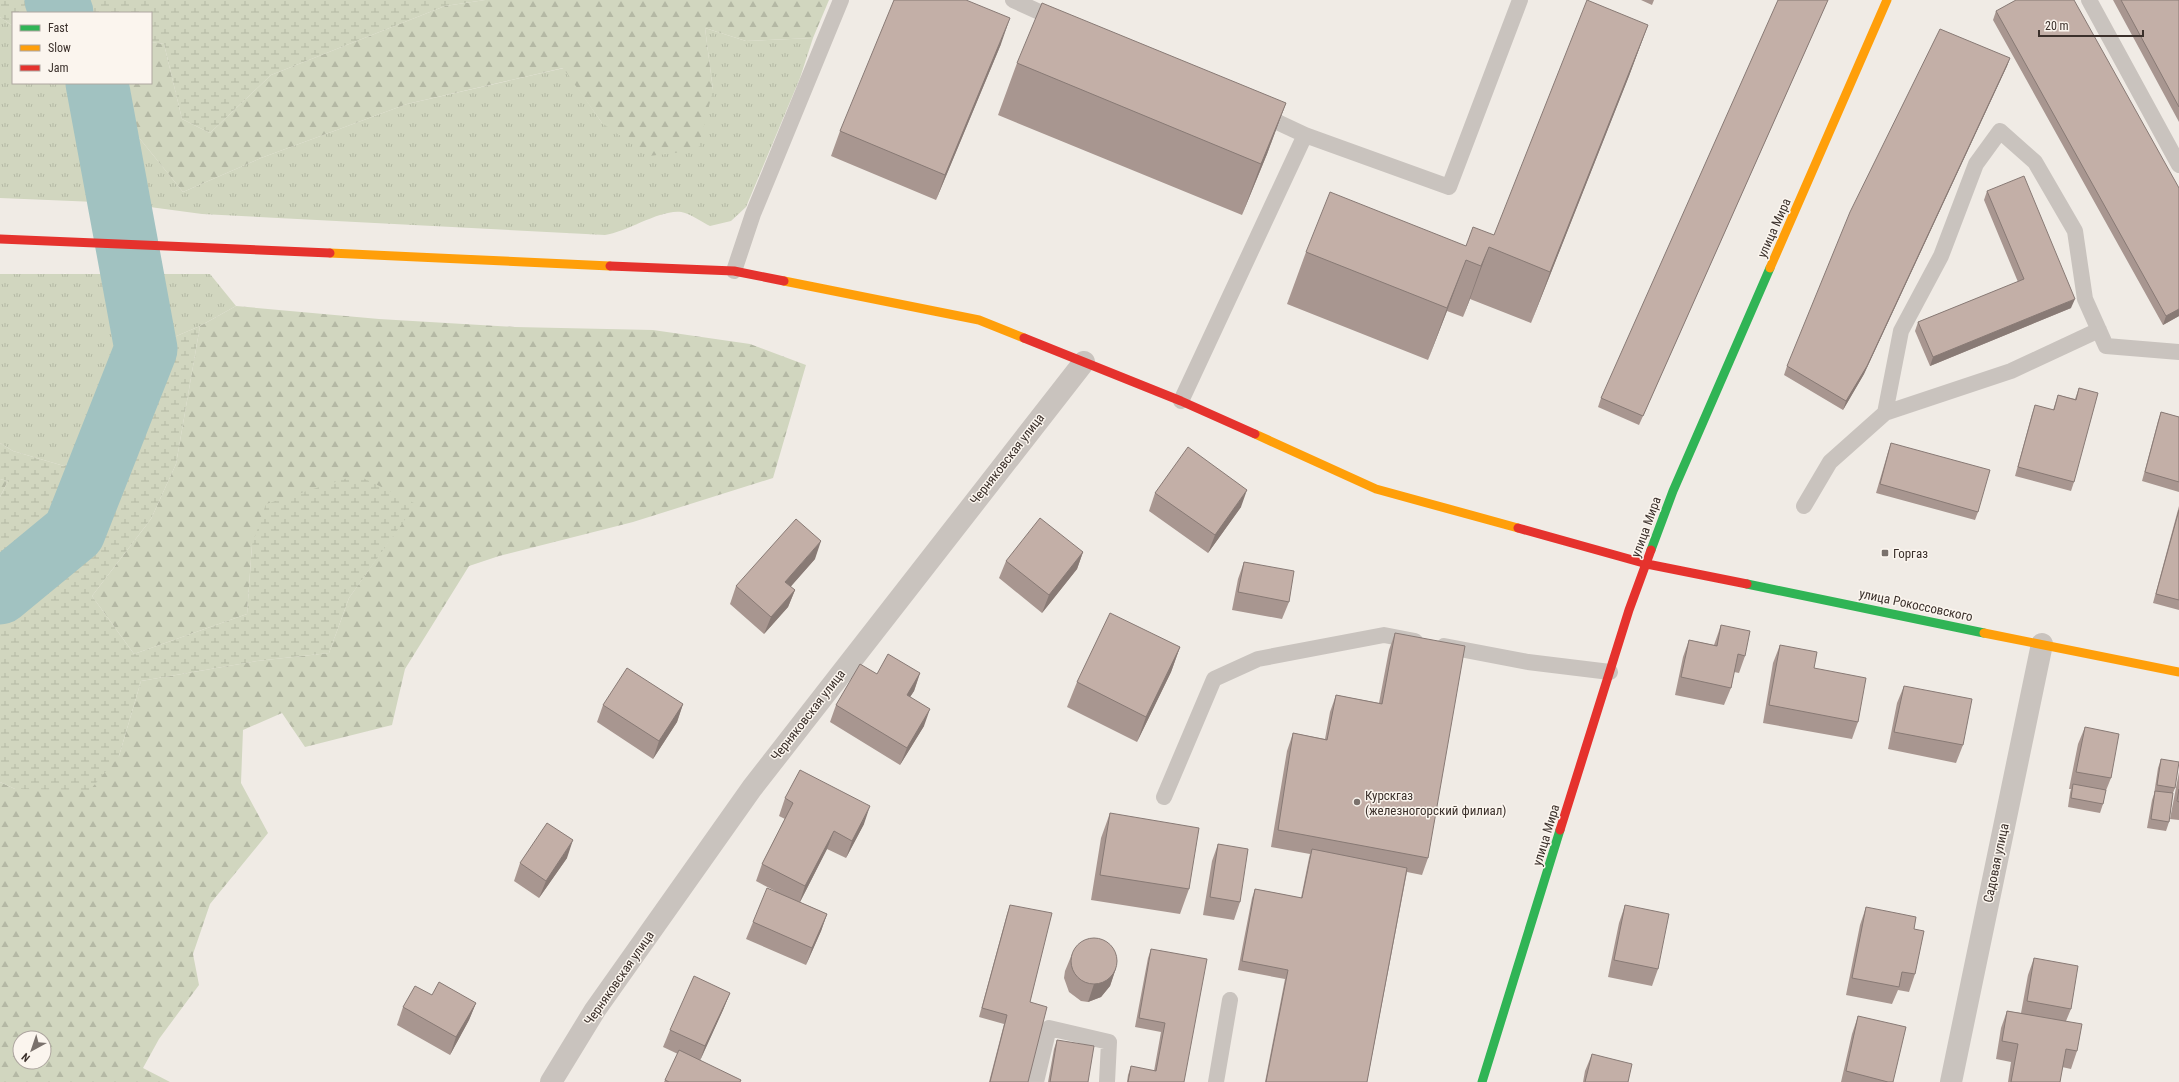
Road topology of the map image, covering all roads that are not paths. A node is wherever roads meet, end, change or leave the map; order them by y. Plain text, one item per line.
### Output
1 (841, 0) edge
2 (1013, 0) edge
3 (1520, 0) edge
4 (1888, 0) edge
5 (2089, 0) edge
6 (1070, 26) edge
7 (1241, 106) edge
8 (1305, 135) junction
9 (2179, 164) edge
10 (0, 239) edge
11 (734, 271) junction
12 (2098, 330) junction
13 (2179, 352) edge
14 (1084, 362) junction
15 (1180, 401) junction
16 (1884, 412) junction
17 (1804, 506) dead end
18 (1647, 564) junction
19 (2042, 644) junction
20 (1610, 672) junction
21 (2179, 672) edge
22 (1164, 797) dead end
23 (1230, 1000) dead end
24 (551, 1082) edge
25 (1036, 1082) edge
26 (1106, 1082) edge
27 (1216, 1082) edge
28 (1482, 1082) edge
29 (1951, 1082) edge

1 - 11 lane
2 - 6 lane
3 - 8 lane
4 - 18 main road, улица Мира
5 - 9 lane
7 - 8 lane
8 - 15 lane
10 - 11 main road, улица Рокоссовского
11 - 14 main road, улица Рокоссовского
12 - 13 lane
12 - 16 lane
12 - 16 lane
14 - 15 main road, улица Рокоссовского
14 - 24 street, Черняковская улица
15 - 18 main road, улица Рокоссовского
16 - 17 lane
18 - 19 main road, улица Рокоссовского
18 - 20 main road, улица Мира
19 - 21 main road, улица Рокоссовского
19 - 29 street, Садовая улица
20 - 22 lane
20 - 28 main road, улица Мира
23 - 27 lane
25 - 26 lane

